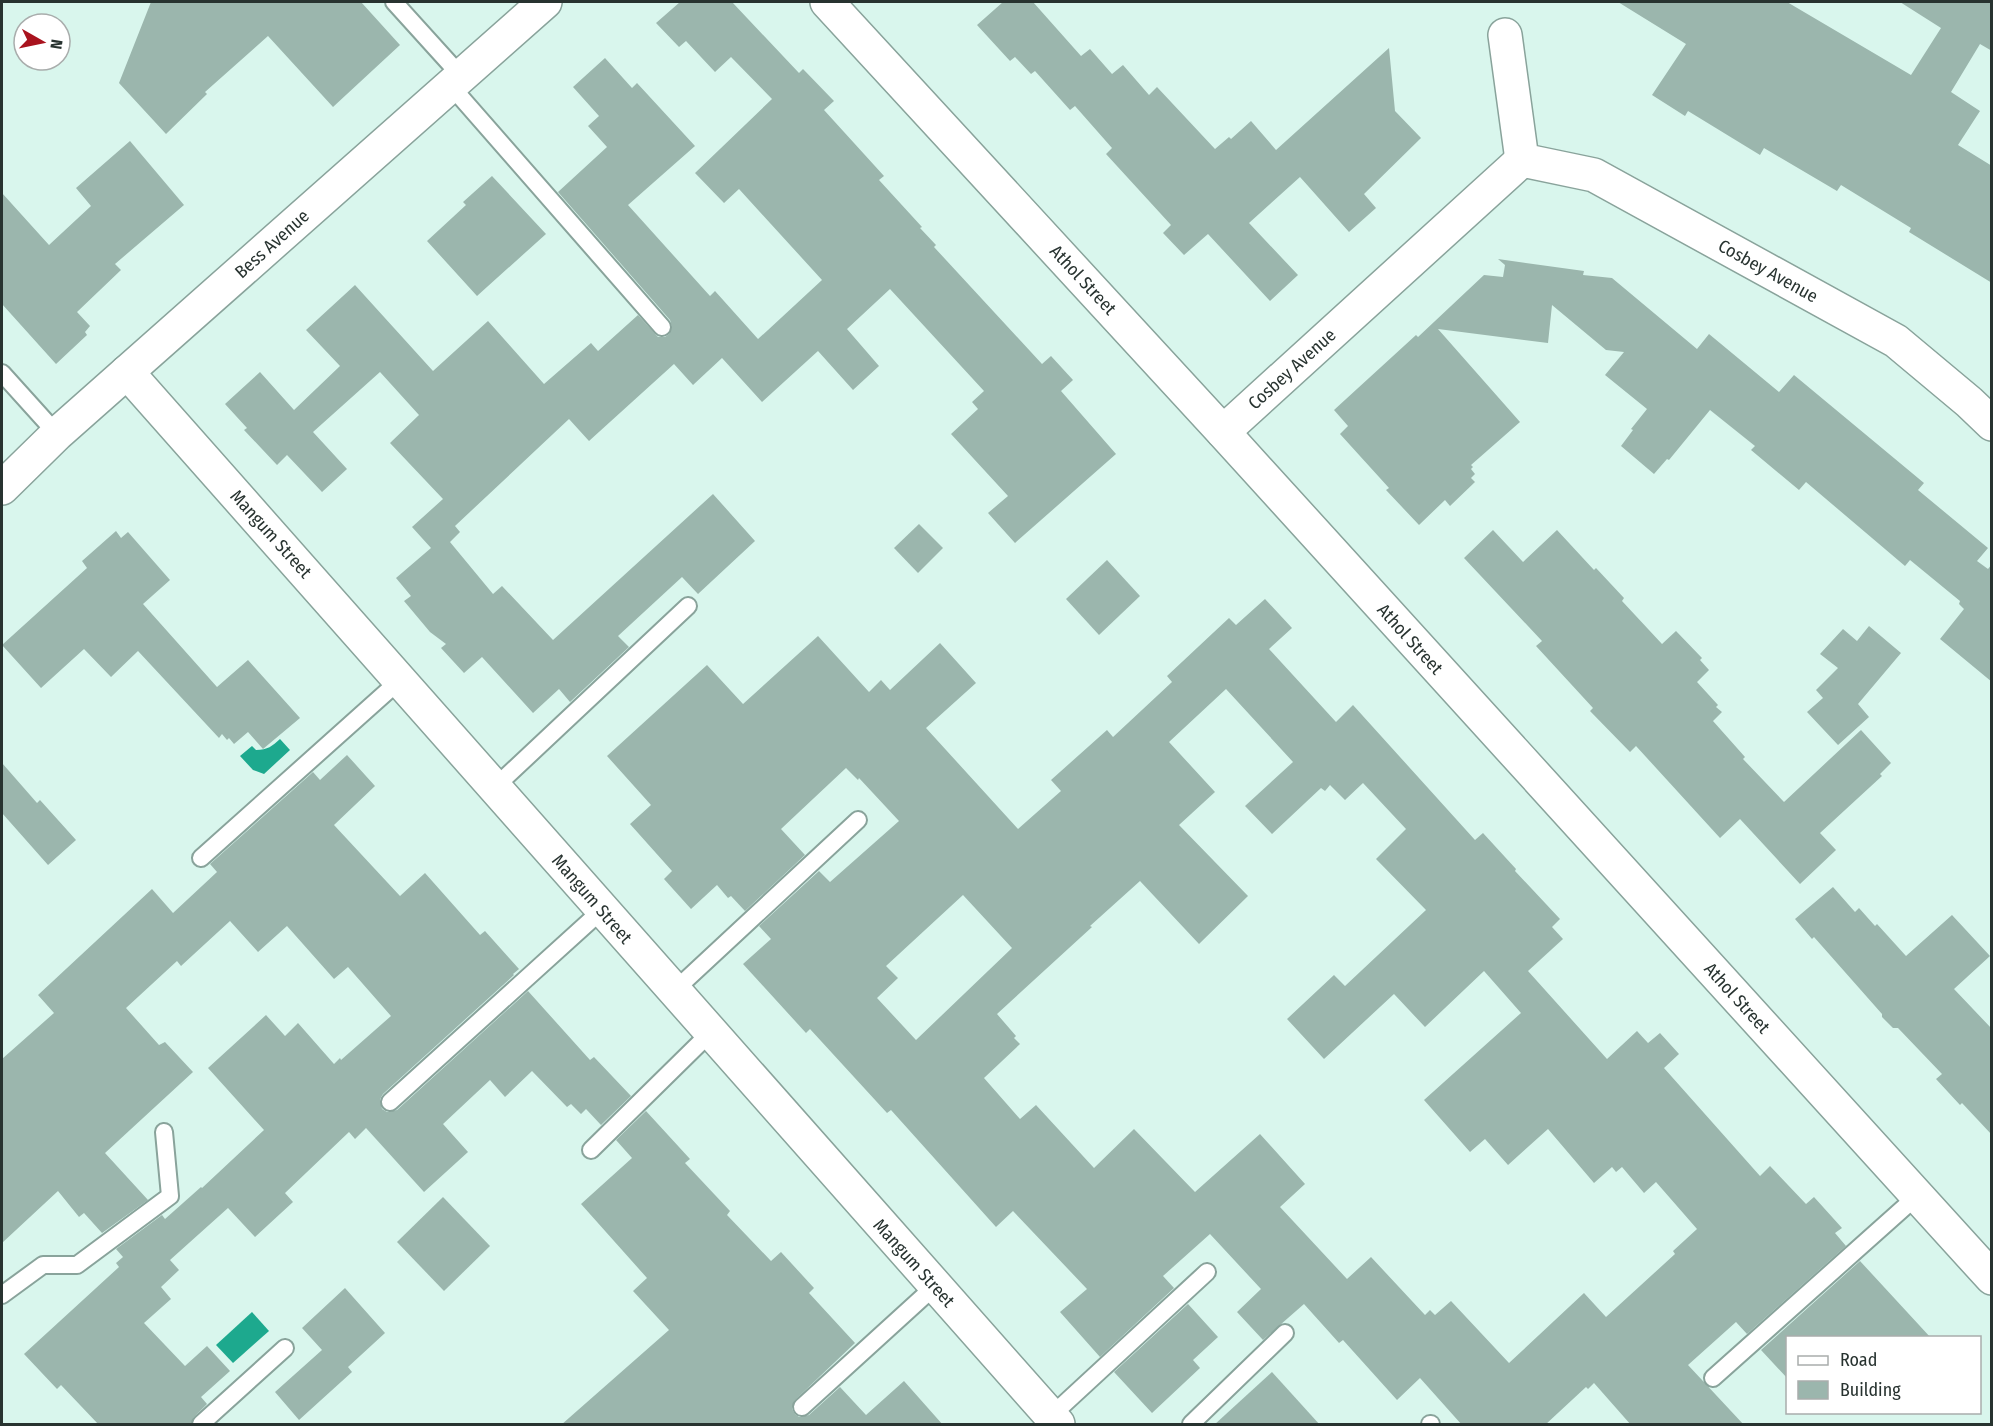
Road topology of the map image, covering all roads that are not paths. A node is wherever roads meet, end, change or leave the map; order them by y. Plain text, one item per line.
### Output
1 (394, 2) edge
2 (545, 2) edge
3 (827, 2) edge
4 (1505, 35) dead end
5 (456, 81) junction
6 (1522, 160) junction
7 (662, 327) dead end
8 (127, 372) junction
9 (3, 379) edge
10 (1992, 424) edge
11 (1223, 432) junction
12 (57, 434) junction
13 (2, 488) edge
14 (688, 606) dead end
15 (400, 680) junction
16 (494, 788) junction
17 (858, 820) dead end
18 (201, 858) dead end
19 (602, 910) junction
20 (674, 991) junction
21 (711, 1032) junction
22 (390, 1102) dead end
23 (164, 1132) dead end
24 (591, 1150) dead end
25 (1917, 1196) junction
26 (1208, 1272) dead end
27 (1992, 1278) edge
28 (935, 1286) junction
29 (2, 1294) edge
30 (1285, 1333) dead end
31 (285, 1347) dead end
32 (1713, 1378) dead end
33 (802, 1407) dead end
34 (1054, 1420) edge
35 (201, 1425) edge
36 (1191, 1425) edge

1 - 5 lane
2 - 5 street, Bess Avenue
3 - 11 street, Athol Street
4 - 6 street
5 - 7 lane
5 - 8 street, Bess Avenue
6 - 10 street, Cosbey Avenue
6 - 11 street, Cosbey Avenue
8 - 12 street, Bess Avenue
8 - 15 street, Mangum Street
9 - 12 lane
11 - 25 street, Athol Street
12 - 13 street, Bess Avenue
14 - 16 lane
15 - 16 street, Mangum Street
15 - 18 lane
16 - 19 street, Mangum Street
17 - 20 lane
19 - 20 street, Mangum Street
19 - 22 lane
20 - 21 street, Mangum Street
21 - 24 lane
21 - 28 street, Mangum Street
23 - 29 lane
25 - 27 street, Athol Street
25 - 32 lane
26 - 34 lane
28 - 33 lane
28 - 34 street, Mangum Street
30 - 36 lane
31 - 35 lane

